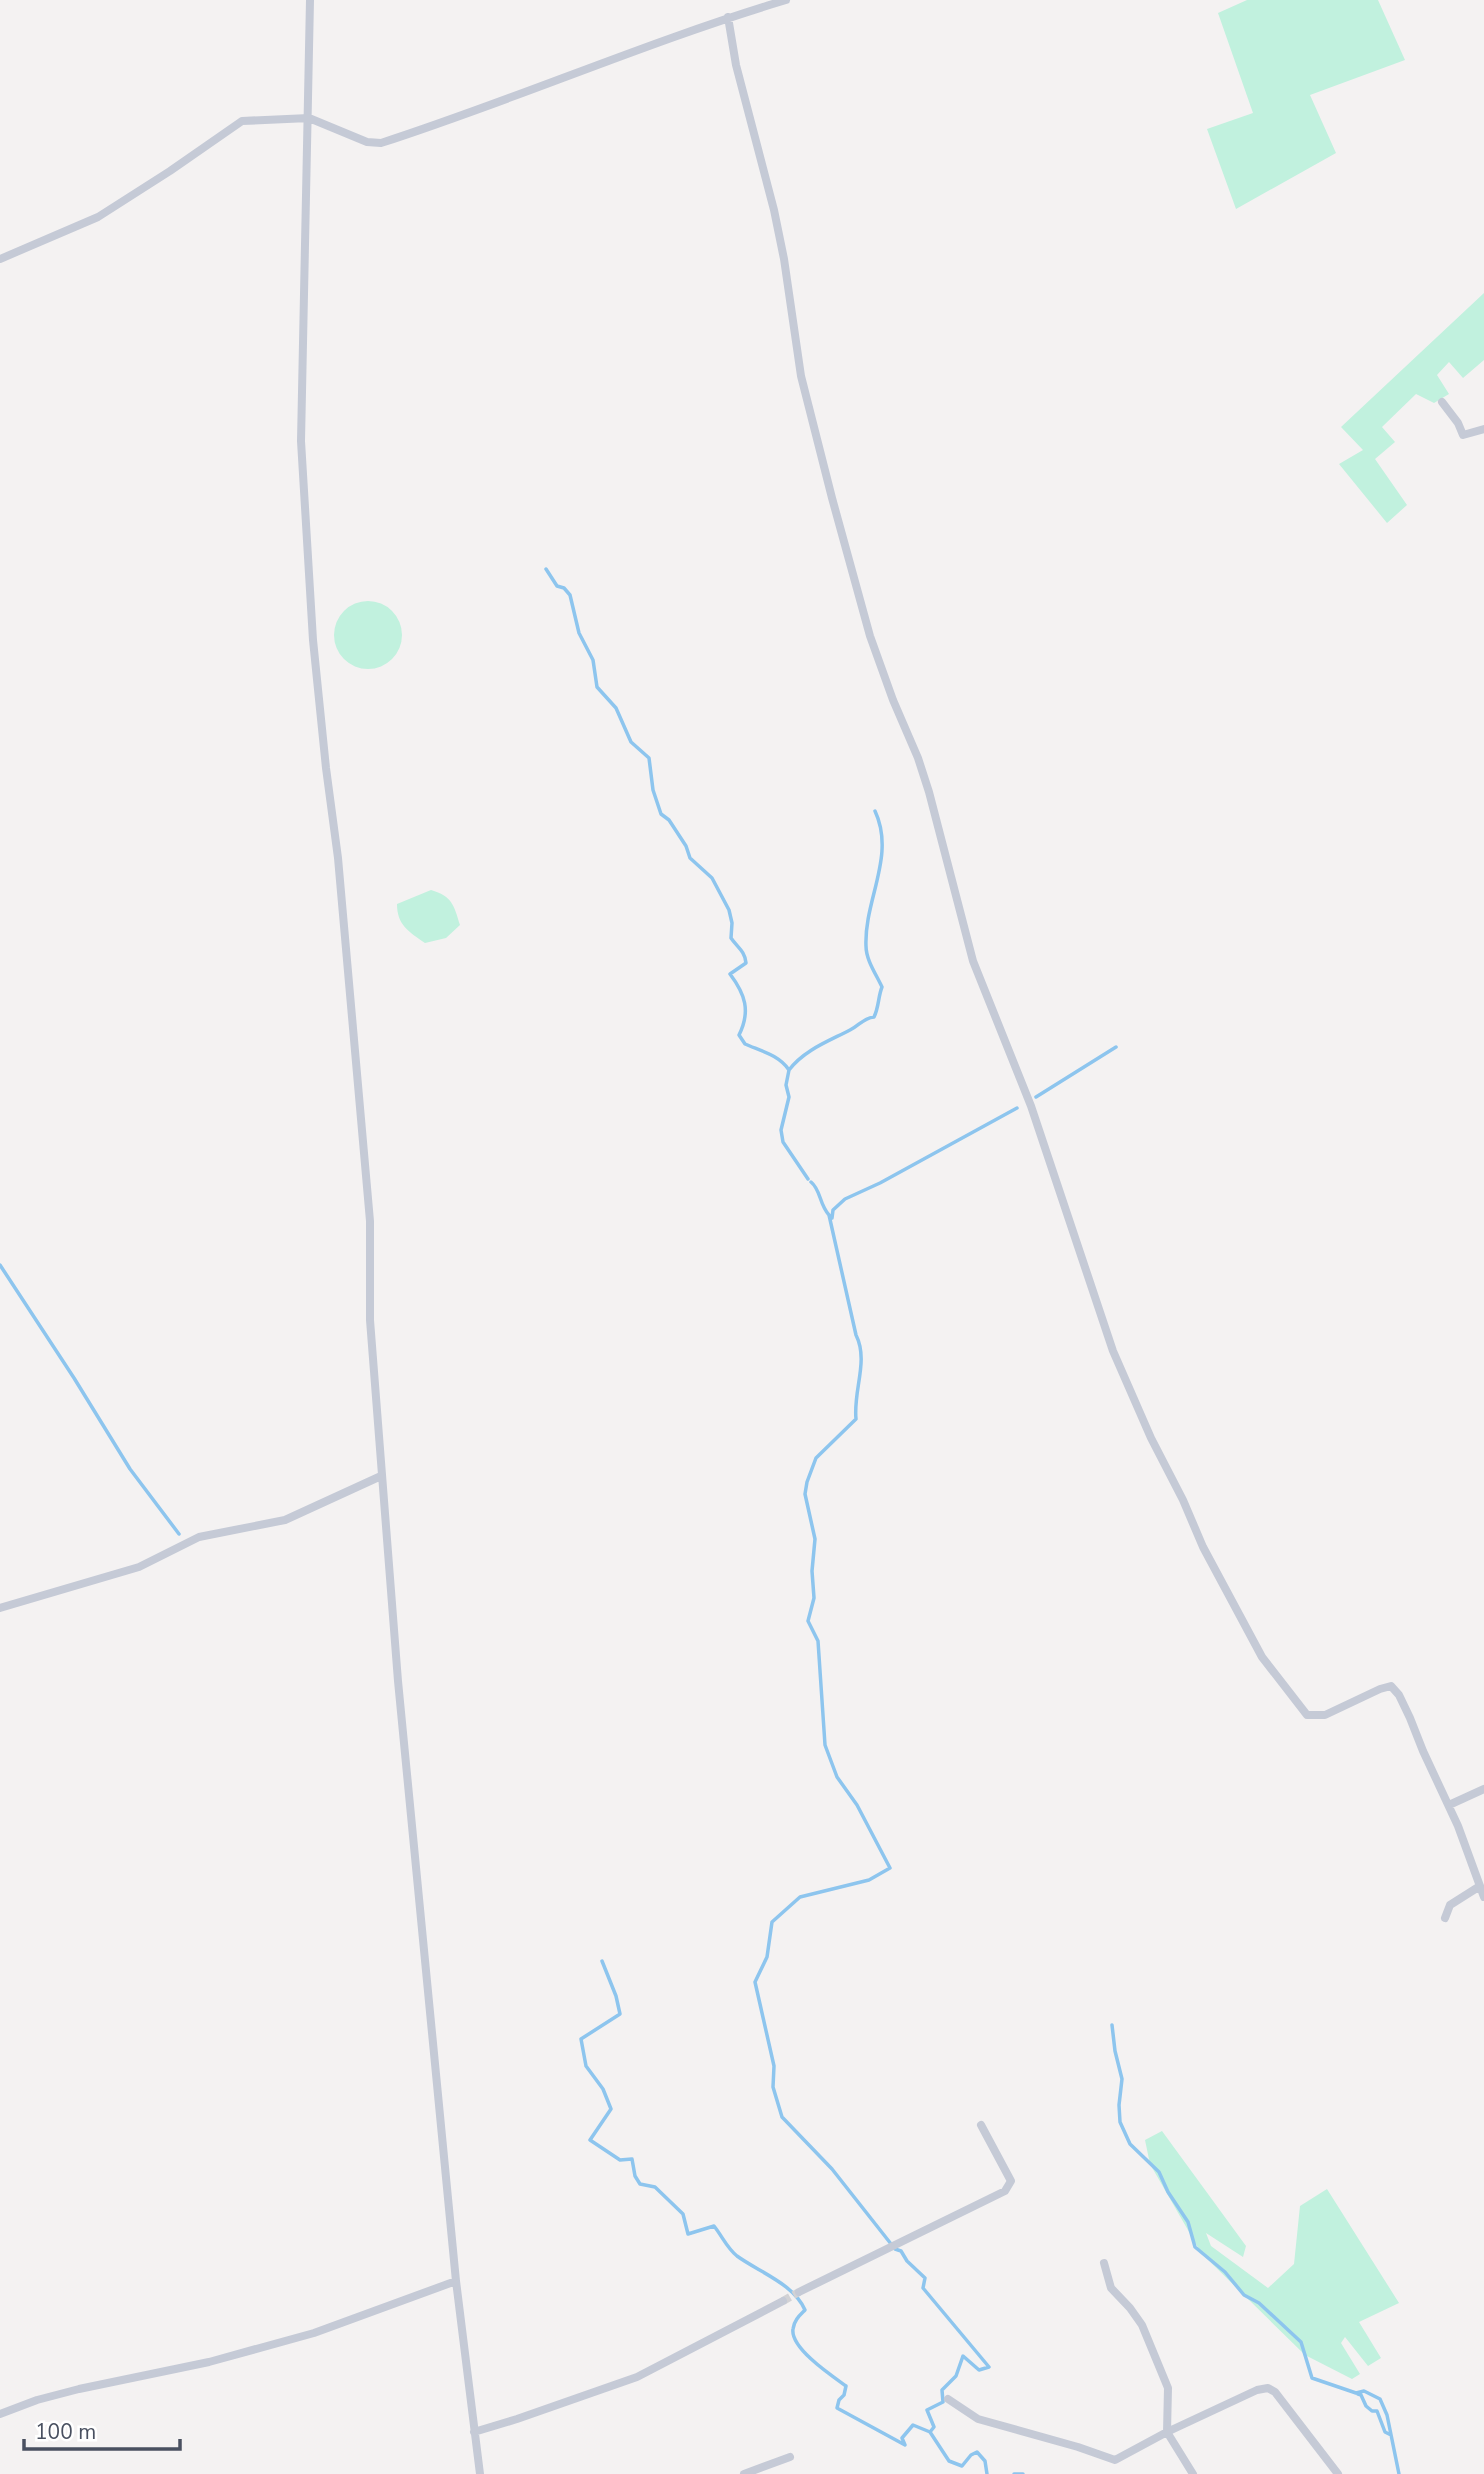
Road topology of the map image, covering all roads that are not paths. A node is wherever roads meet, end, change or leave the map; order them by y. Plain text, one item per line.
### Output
1 (310, 0) edge
2 (786, 0) edge
3 (727, 18) junction
4 (309, 118) junction
5 (0, 259) edge
6 (1442, 402) dead end
7 (1484, 429) edge
8 (381, 1476) junction
9 (0, 1608) edge
10 (1484, 1789) edge
11 (1449, 1805) junction
12 (1480, 1886) junction
13 (1484, 1897) edge
14 (1445, 1918) dead end
15 (981, 2125) dead end
16 (1104, 2263) dead end
17 (456, 2281) junction
18 (799, 2292) tunnel mouth
19 (783, 2301) tunnel mouth
20 (948, 2399) dead end
21 (0, 2414) edge
22 (474, 2431) junction
23 (1167, 2432) junction
24 (790, 2457) dead end
25 (480, 2474) edge
26 (744, 2474) edge
27 (1193, 2474) edge
28 (1339, 2474) edge

1 - 4 street
2 - 3 street
3 - 4 street
3 - 11 street
4 - 5 street
4 - 8 street
6 - 7 street
8 - 9 street
8 - 17 street
10 - 11 street
11 - 12 street
12 - 13 street
12 - 14 street
15 - 18 street
16 - 23 street
17 - 21 street
17 - 22 street
19 - 22 street
20 - 23 street
22 - 25 street
23 - 27 street
23 - 28 street
24 - 26 street

